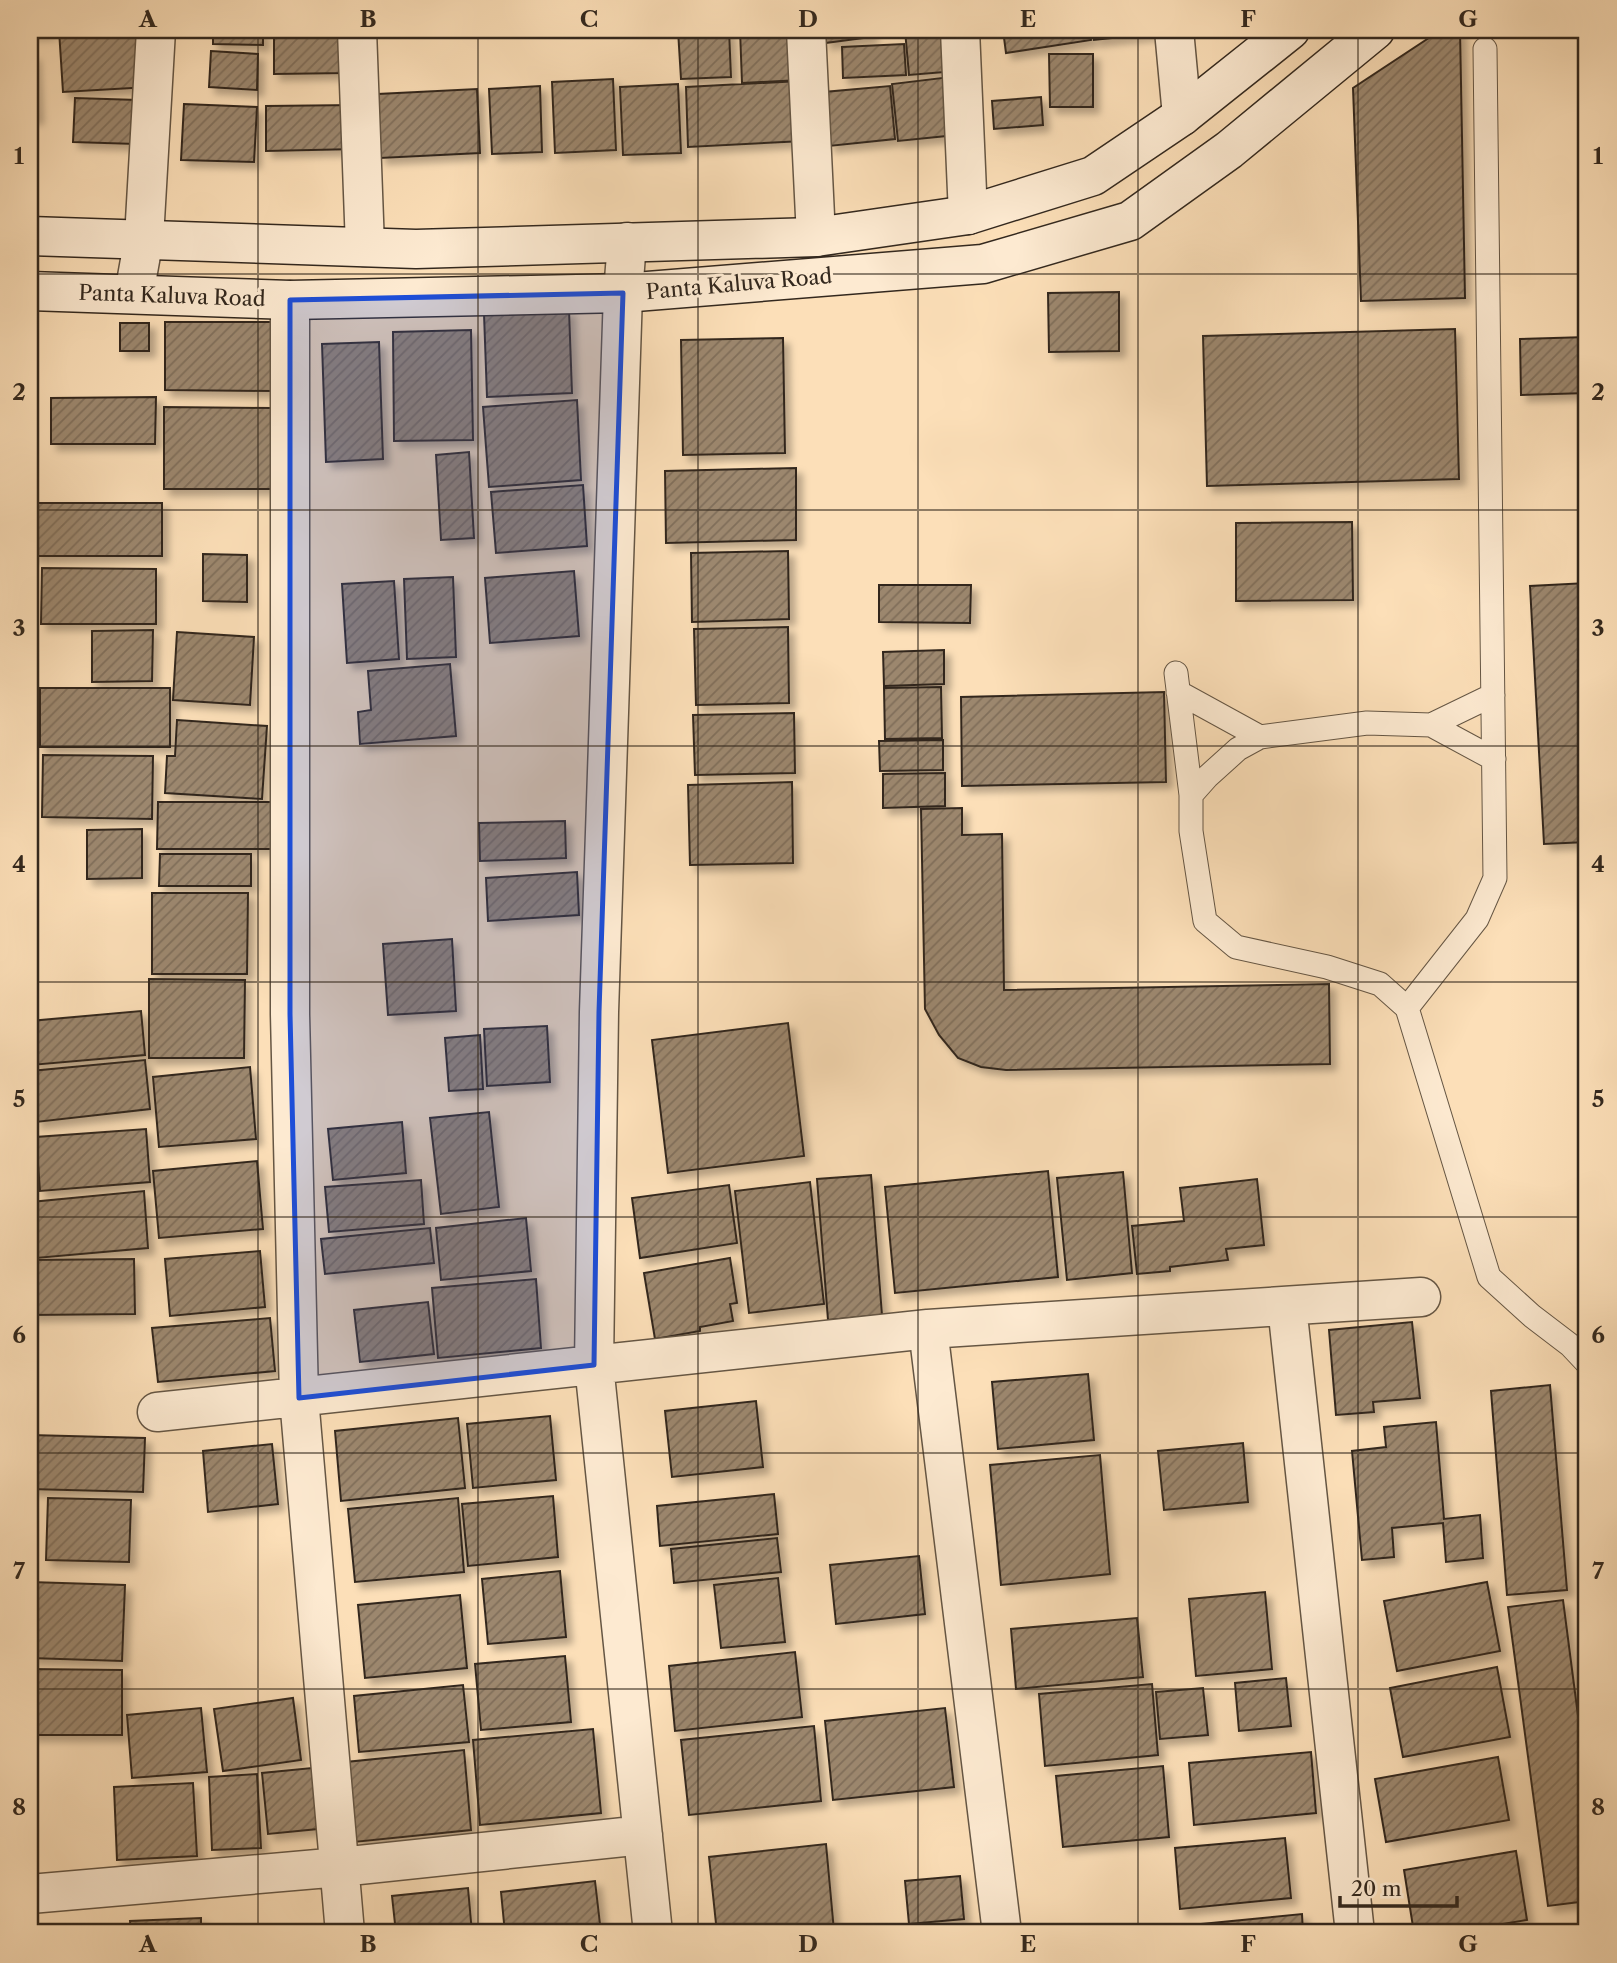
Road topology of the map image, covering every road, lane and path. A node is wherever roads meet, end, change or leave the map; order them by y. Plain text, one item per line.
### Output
1 (156, 30) edge
2 (357, 30) edge
3 (806, 30) edge
4 (960, 30) edge
5 (1174, 30) edge
6 (1290, 30) edge
7 (1376, 30) edge
8 (1485, 49) dead end
9 (1182, 116) junction
10 (968, 215) junction
11 (30, 236) edge
12 (816, 237) junction
13 (144, 238) junction
14 (627, 242) junction
15 (365, 247) junction
16 (30, 291) edge
17 (623, 293) junction
18 (134, 294) junction
19 (290, 299) junction
20 (1493, 695) junction
21 (1431, 725) junction
22 (1260, 737) junction
23 (1494, 759) junction
24 (1191, 795) junction
25 (1407, 1008) junction
26 (1421, 1297) dead end
27 (1287, 1306) junction
28 (928, 1329) junction
29 (1587, 1363) edge
30 (594, 1365) junction
31 (299, 1398) junction
32 (157, 1412) dead end
33 (643, 1835) junction
34 (340, 1867) junction
35 (30, 1894) edge
36 (345, 1933) edge
37 (653, 1933) edge
38 (1002, 1933) edge
39 (1355, 1933) edge

1 - 13 street
2 - 15 street
3 - 12 street
4 - 10 street
5 - 9 street
6 - 9 street, Panta Kaluva Road
7 - 17 street, Panta Kaluva Road
8 - 20 lane
9 - 10 street, Panta Kaluva Road
10 - 12 street, Panta Kaluva Road
11 - 13 street, Panta Kaluva Road
12 - 14 street, Panta Kaluva Road
13 - 15 street, Panta Kaluva Road
13 - 18 street
14 - 15 street, Panta Kaluva Road
14 - 17 street
16 - 18 street, Panta Kaluva Road
17 - 19 street, Panta Kaluva Road
17 - 30 street
18 - 19 street, Panta Kaluva Road
19 - 31 street
20 - 21 lane
20 - 23 lane
21 - 22 lane
21 - 23 lane
22 - 24 lane
22 - 24 lane
23 - 25 lane
24 - 25 lane
25 - 29 lane
26 - 27 street
27 - 28 street
27 - 39 street
28 - 30 street
28 - 38 street
30 - 31 street
30 - 33 street
31 - 32 street
31 - 34 street
33 - 34 street
33 - 37 street
34 - 35 street
34 - 36 street

